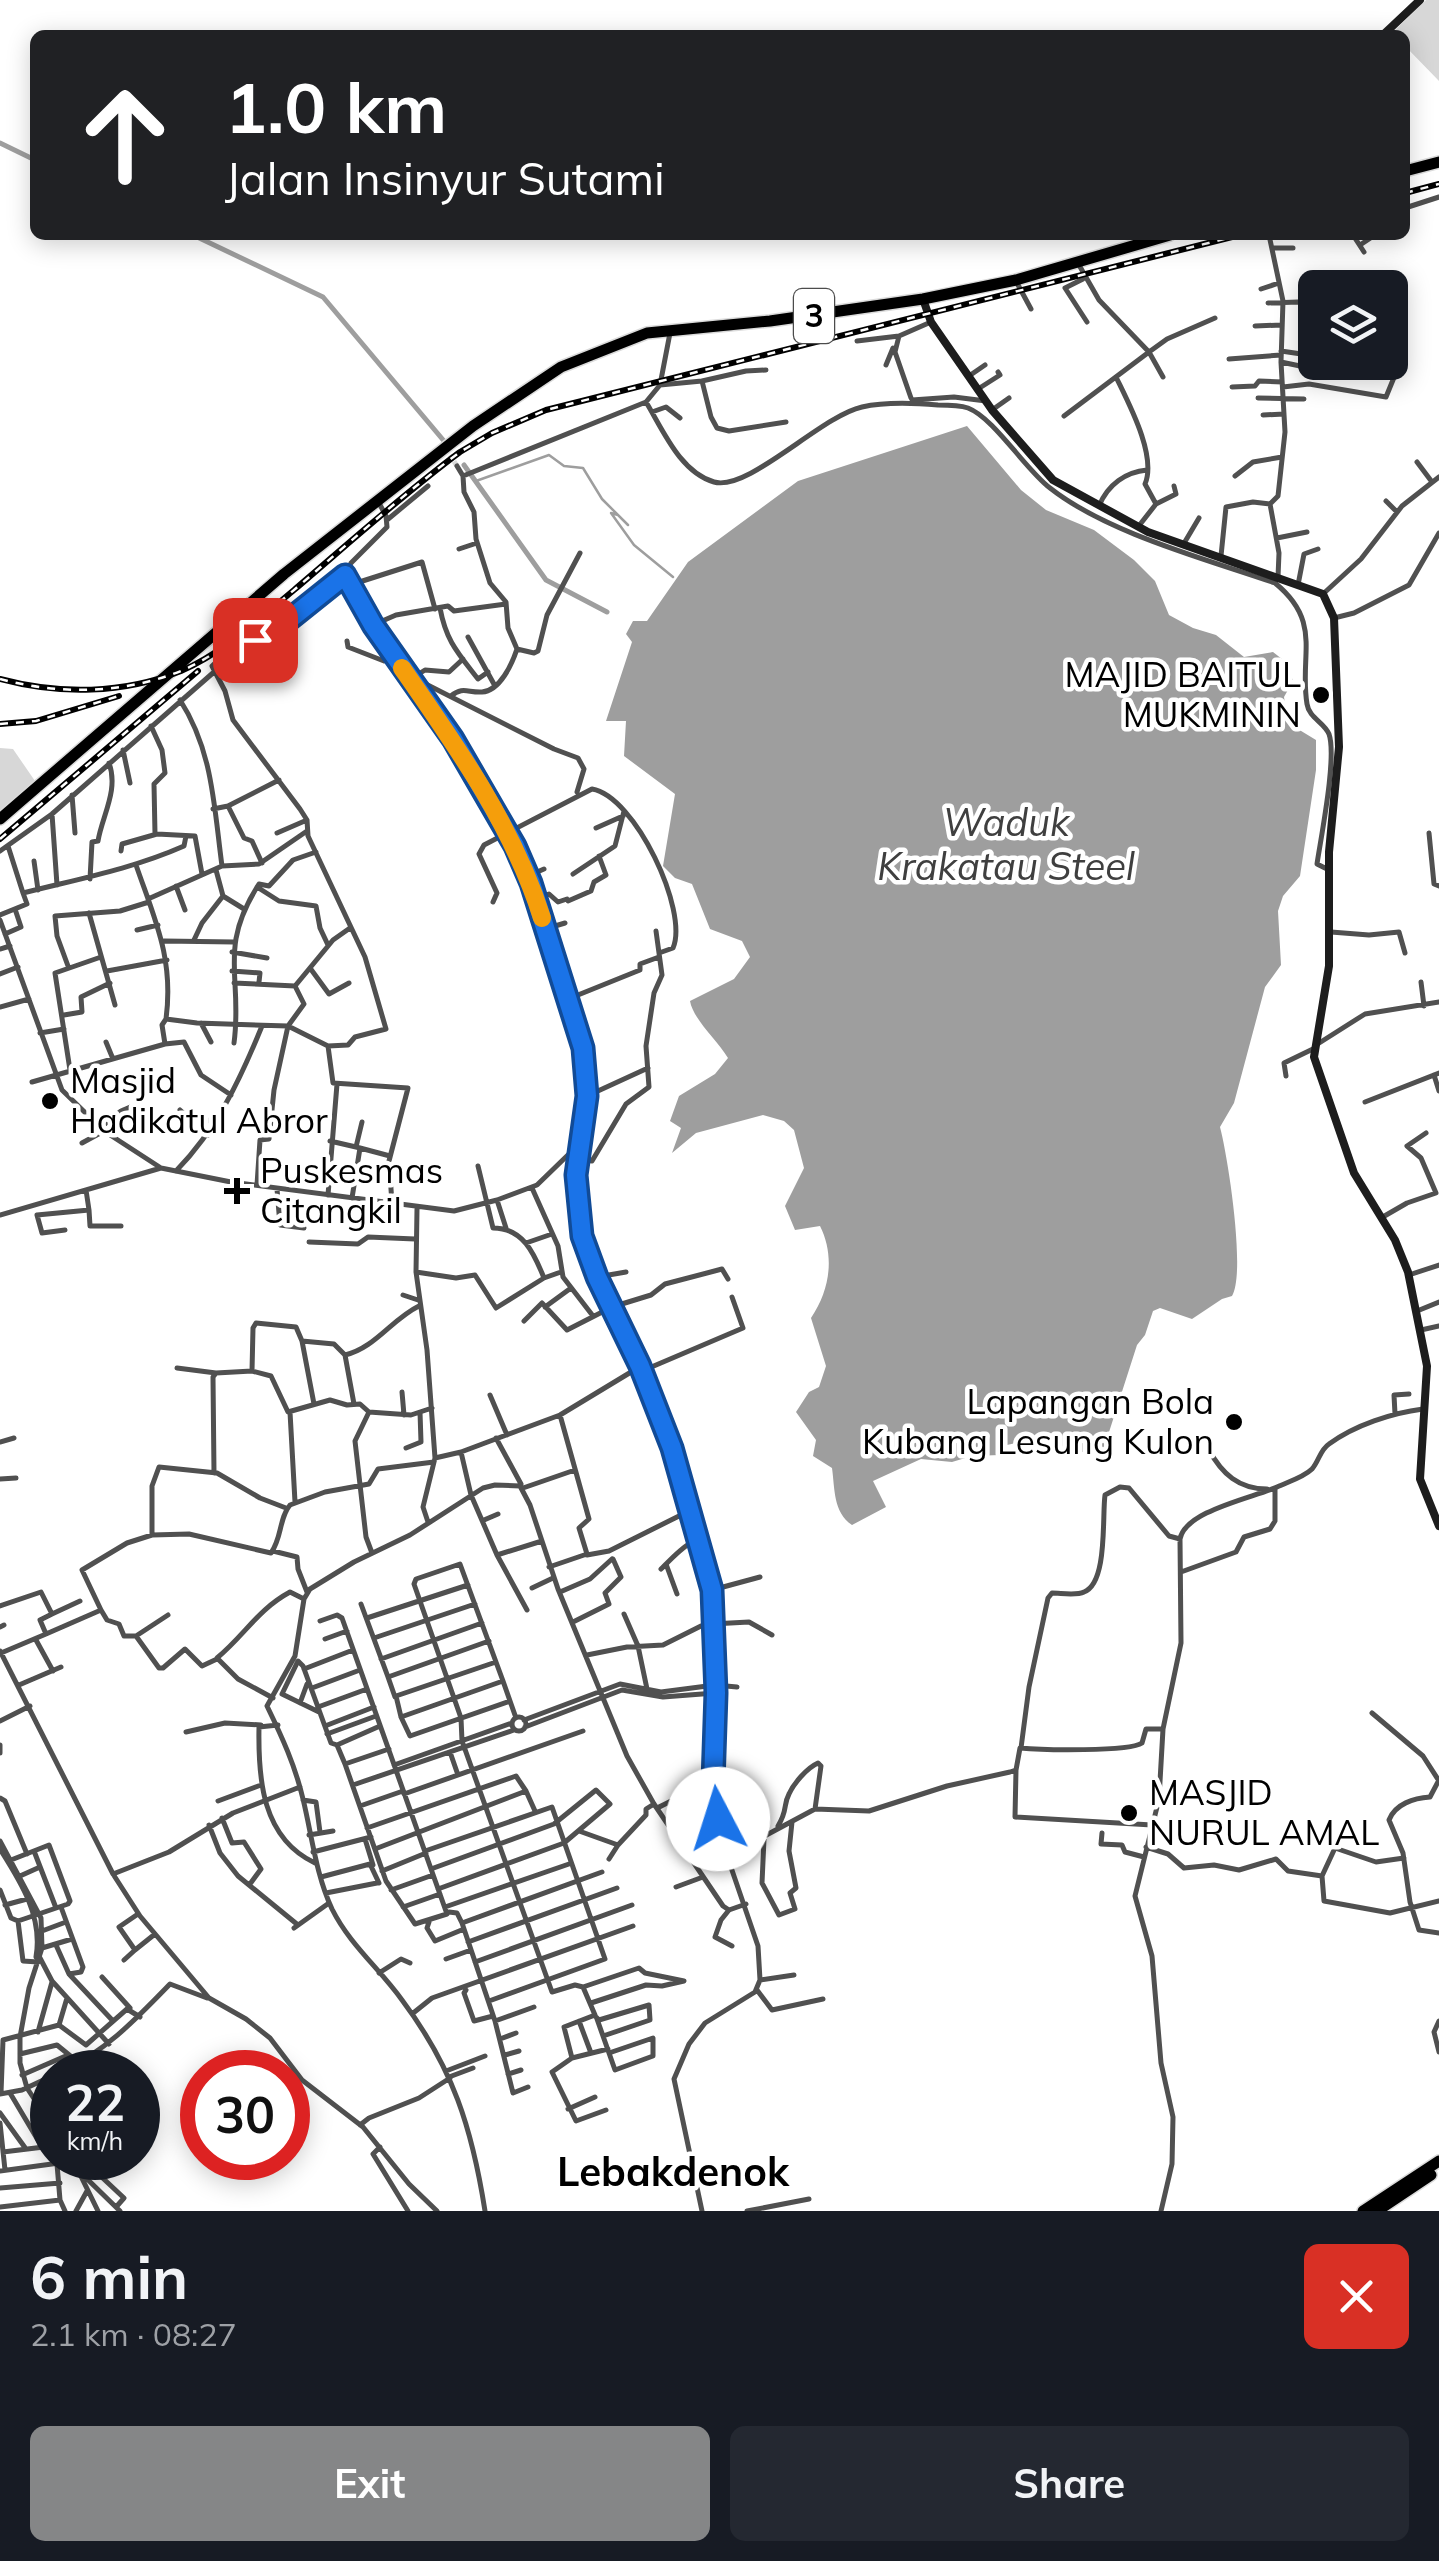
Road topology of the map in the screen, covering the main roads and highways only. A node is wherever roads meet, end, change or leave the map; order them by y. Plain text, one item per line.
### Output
1 (1439, 162) edge
2 (1410, 170) edge
3 (1153, 240) edge
4 (0, 819) edge
5 (1439, 2161) edge
6 (1439, 2170) edge
7 (1363, 2211) edge
8 (1377, 2211) edge

1 - 2 highway
3 - 4 highway, 3
5 - 7 highway
6 - 8 highway

